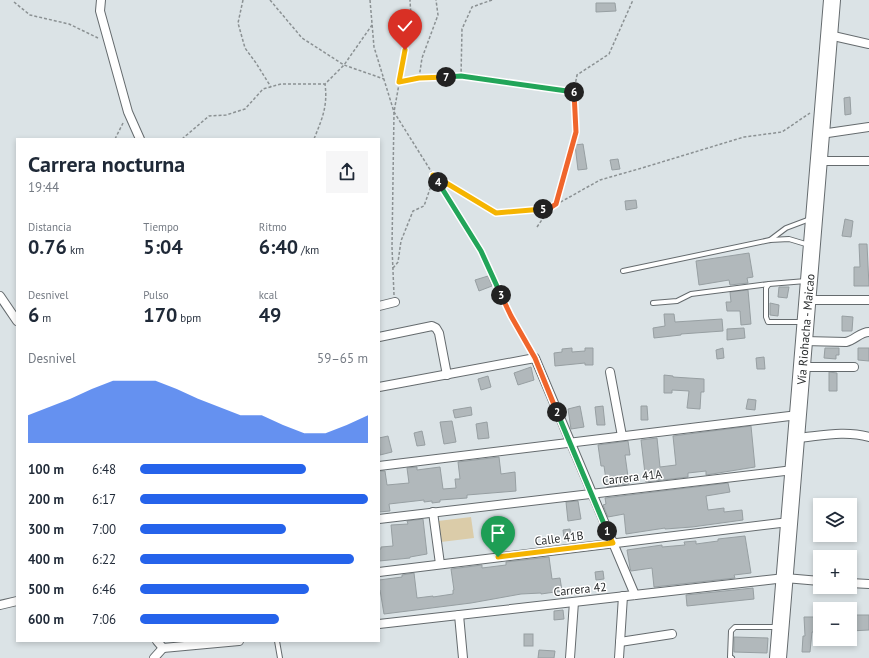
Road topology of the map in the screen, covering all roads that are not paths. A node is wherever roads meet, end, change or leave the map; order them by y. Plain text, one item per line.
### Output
1 (101, 0) edge
2 (832, 0) edge
3 (829, 35) junction
4 (869, 44) edge
5 (869, 127) edge
6 (821, 134) junction
7 (140, 138) edge
8 (819, 161) junction
9 (869, 161) edge
10 (814, 218) junction
11 (770, 240) junction
12 (812, 245) junction
13 (623, 271) dead end
14 (809, 281) junction
15 (769, 284) junction
16 (0, 296) edge
17 (807, 300) junction
18 (869, 300) edge
19 (395, 302) road end
20 (653, 303) dead end
21 (380, 306) edge
22 (16, 320) edge
23 (806, 322) junction
24 (869, 332) edge
25 (380, 337) edge
26 (804, 341) junction
27 (802, 366) junction
28 (854, 367) dead end
29 (610, 372) dead end
30 (447, 375) junction
31 (380, 388) edge
32 (798, 415) junction
33 (622, 436) junction
34 (796, 438) junction
35 (869, 439) edge
36 (570, 443) junction
37 (380, 466) edge
38 (793, 470) junction
39 (592, 493) junction
40 (433, 512) junction
41 (380, 519) edge
42 (789, 522) junction
43 (613, 543) junction
44 (440, 564) junction
45 (380, 572) edge
46 (785, 578) junction
47 (813, 581) edge
48 (857, 583) edge
49 (869, 584) edge
50 (635, 595) junction
51 (623, 596) junction
52 (16, 601) edge
53 (574, 602) junction
54 (0, 605) edge
55 (459, 615) junction
56 (380, 624) edge
57 (780, 627) junction
58 (672, 634) dead end
59 (158, 642) edge
60 (228, 642) edge
61 (277, 642) edge
62 (620, 642) junction
63 (164, 648) junction
64 (154, 658) edge
65 (280, 658) edge
66 (463, 658) edge
67 (570, 658) edge
68 (619, 658) edge
69 (732, 658) edge
70 (778, 658) edge

1 - 7 street
2 - 3 highway, Vía Riohacha - Maicao
3 - 4 street
3 - 6 highway, Vía Riohacha - Maicao
5 - 6 street
6 - 8 highway, Vía Riohacha - Maicao
8 - 9 street
8 - 10 highway, Vía Riohacha - Maicao
10 - 11 lane
10 - 12 highway, Vía Riohacha - Maicao
11 - 12 lane
11 - 13 lane
12 - 14 highway, Vía Riohacha - Maicao
14 - 15 lane
14 - 17 highway, Vía Riohacha - Maicao
15 - 20 lane
15 - 23 lane
16 - 22 street
17 - 18 street
17 - 23 highway, Vía Riohacha - Maicao
19 - 21 street
23 - 26 highway, Vía Riohacha - Maicao
24 - 26 street
25 - 30 street
26 - 27 highway, Vía Riohacha - Maicao
27 - 28 street
27 - 32 highway, Vía Riohacha - Maicao
29 - 33 street
30 - 31 street
30 - 36 street
32 - 33 street
32 - 34 highway, Vía Riohacha - Maicao
33 - 36 street
34 - 35 street
34 - 38 highway, Vía Riohacha - Maicao
36 - 37 street
36 - 39 street
38 - 39 street, Carrera 41A
38 - 42 highway, Vía Riohacha - Maicao
39 - 40 street, Carrera 41A
39 - 43 street
40 - 41 street, Carrera 41A
40 - 44 street
42 - 43 street, Calle 41B
42 - 46 highway, Vía Riohacha - Maicao
43 - 44 street, Calle 41B
43 - 50 street
44 - 45 street, Calle 41B
46 - 47 street, Carrera 42
46 - 50 street, Carrera 42
46 - 57 highway, Vía Riohacha - Maicao
48 - 49 street
50 - 51 street, Carrera 42
51 - 53 street, Carrera 42
51 - 62 street
52 - 54 street
53 - 55 street, Carrera 42
53 - 67 street
55 - 56 street, Carrera 42
55 - 66 street
57 - 69 lane
57 - 70 highway, Vía Riohacha - Maicao
58 - 62 street
59 - 63 street
60 - 63 street
61 - 65 lane
62 - 68 street
63 - 64 street

